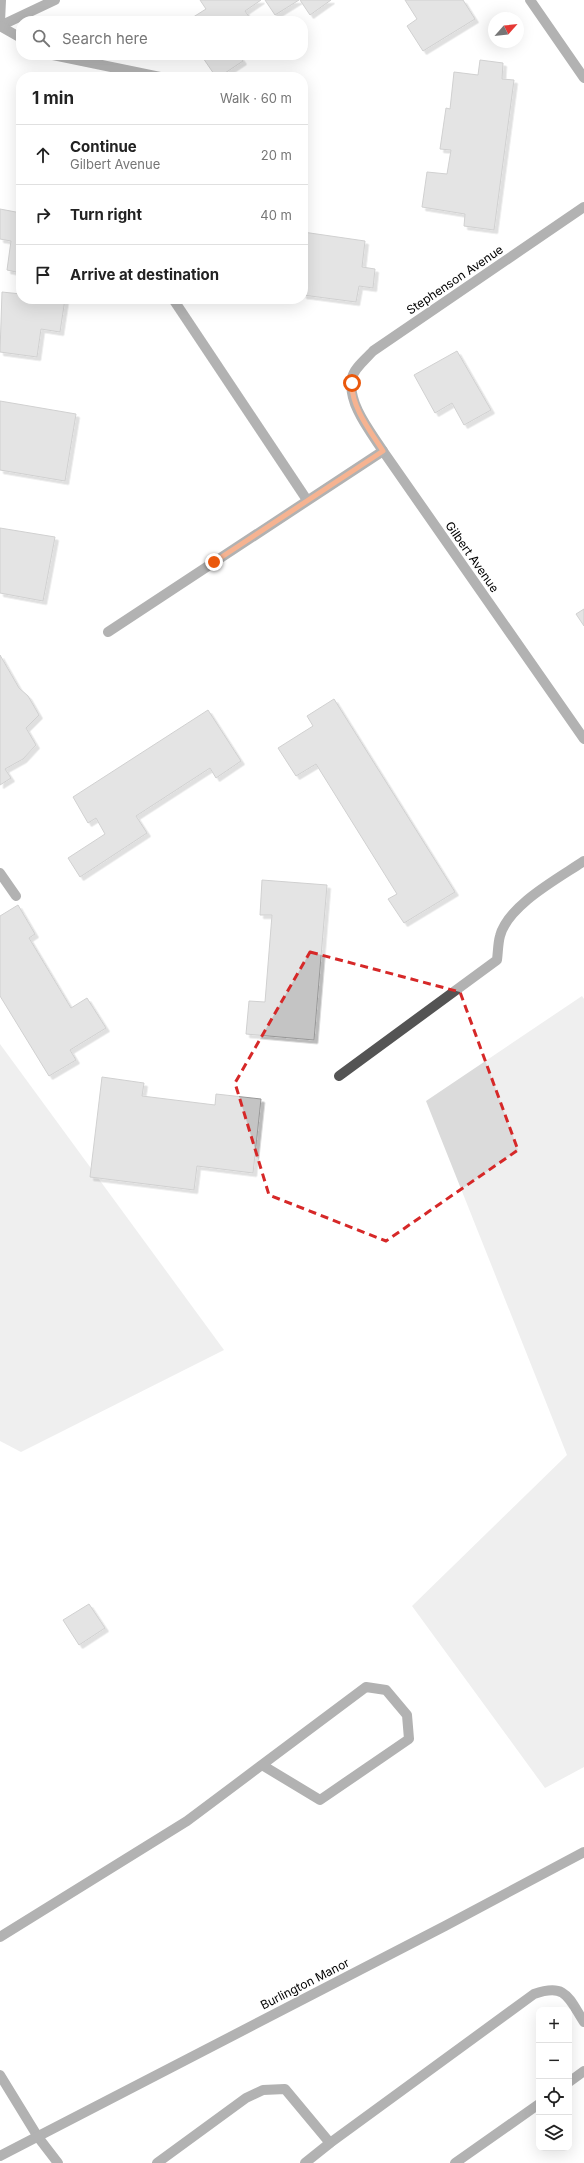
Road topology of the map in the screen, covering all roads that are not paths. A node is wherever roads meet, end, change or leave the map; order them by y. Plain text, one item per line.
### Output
1 (1, 0) edge
2 (55, 0) edge
3 (530, 0) edge
4 (21, 16) edge
5 (16, 18) edge
6 (0, 22) edge
7 (0, 26) edge
8 (16, 35) edge
9 (77, 60) edge
10 (136, 72) edge
11 (584, 78) edge
12 (584, 207) edge
13 (176, 304) edge
14 (352, 383) joint
15 (383, 451) junction
16 (307, 500) junction
17 (108, 632) dead end
18 (584, 739) edge
19 (584, 861) edge
20 (0, 873) edge
21 (16, 896) dead end
22 (339, 1076) dead end
23 (262, 1765) junction
24 (584, 1852) edge
25 (0, 1937) edge
26 (584, 2022) edge
27 (584, 2071) edge
28 (0, 2075) edge
29 (572, 2080) edge
30 (536, 2106) edge
31 (38, 2137) junction
32 (330, 2143) junction
33 (0, 2156) edge
34 (58, 2163) edge
35 (157, 2163) edge
36 (306, 2163) edge
37 (455, 2163) edge

1 - 6 street
2 - 4 street
3 - 11 street
5 - 7 street
7 - 8 street
9 - 10 street
12 - 14 street, Stephenson Avenue
13 - 16 street
14 - 15 street, Gilbert Avenue
15 - 16 street
15 - 18 street, Gilbert Avenue
16 - 17 street
19 - 22 street
20 - 21 street
23 - 23 street
23 - 25 street
24 - 31 street, Burlington Manor
26 - 32 street
27 - 29 street
28 - 31 street
30 - 37 street
31 - 33 street, Burlington Manor
31 - 34 street
32 - 35 street
32 - 36 street

